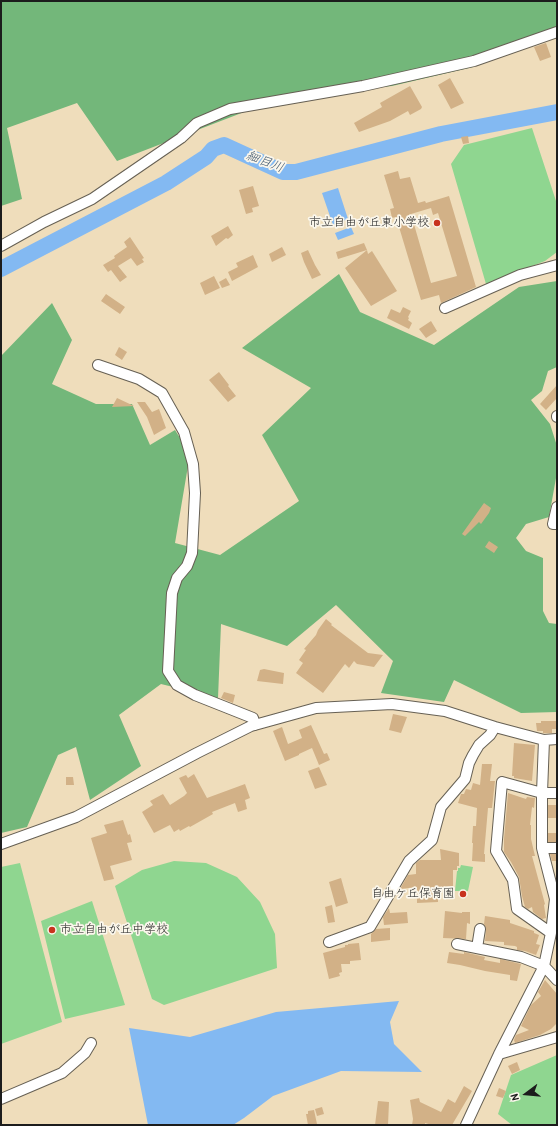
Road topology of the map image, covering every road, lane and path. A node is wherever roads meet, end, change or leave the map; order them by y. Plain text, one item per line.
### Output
1 (557, 32) edge
2 (1, 246) edge
3 (557, 265) edge
4 (445, 308) dead end
5 (98, 365) dead end
6 (557, 507) edge
7 (557, 524) edge
8 (255, 725) junction
9 (495, 727) junction
10 (544, 740) junction
11 (557, 740) edge
12 (542, 793) junction
13 (557, 793) edge
14 (1, 844) edge
15 (542, 848) junction
16 (557, 848) edge
17 (556, 900) edge
18 (480, 929) dead end
19 (551, 933) junction
20 (329, 942) dead end
21 (457, 944) dead end
22 (477, 948) junction
23 (544, 966) junction
24 (557, 980) edge
25 (557, 1037) edge
26 (91, 1043) dead end
27 (499, 1054) junction
28 (1, 1099) edge
29 (466, 1125) edge

1 - 2 street
3 - 4 street
5 - 8 street
6 - 7 street
8 - 9 street
8 - 14 street
9 - 10 street
9 - 20 street
10 - 11 street
10 - 12 street
12 - 13 street
12 - 15 street
12 - 19 street
15 - 16 street
15 - 17 street
17 - 19 street
18 - 22 street
19 - 23 street
21 - 22 street
22 - 23 street
23 - 24 street
23 - 27 street
25 - 27 street
26 - 28 street
27 - 29 street

